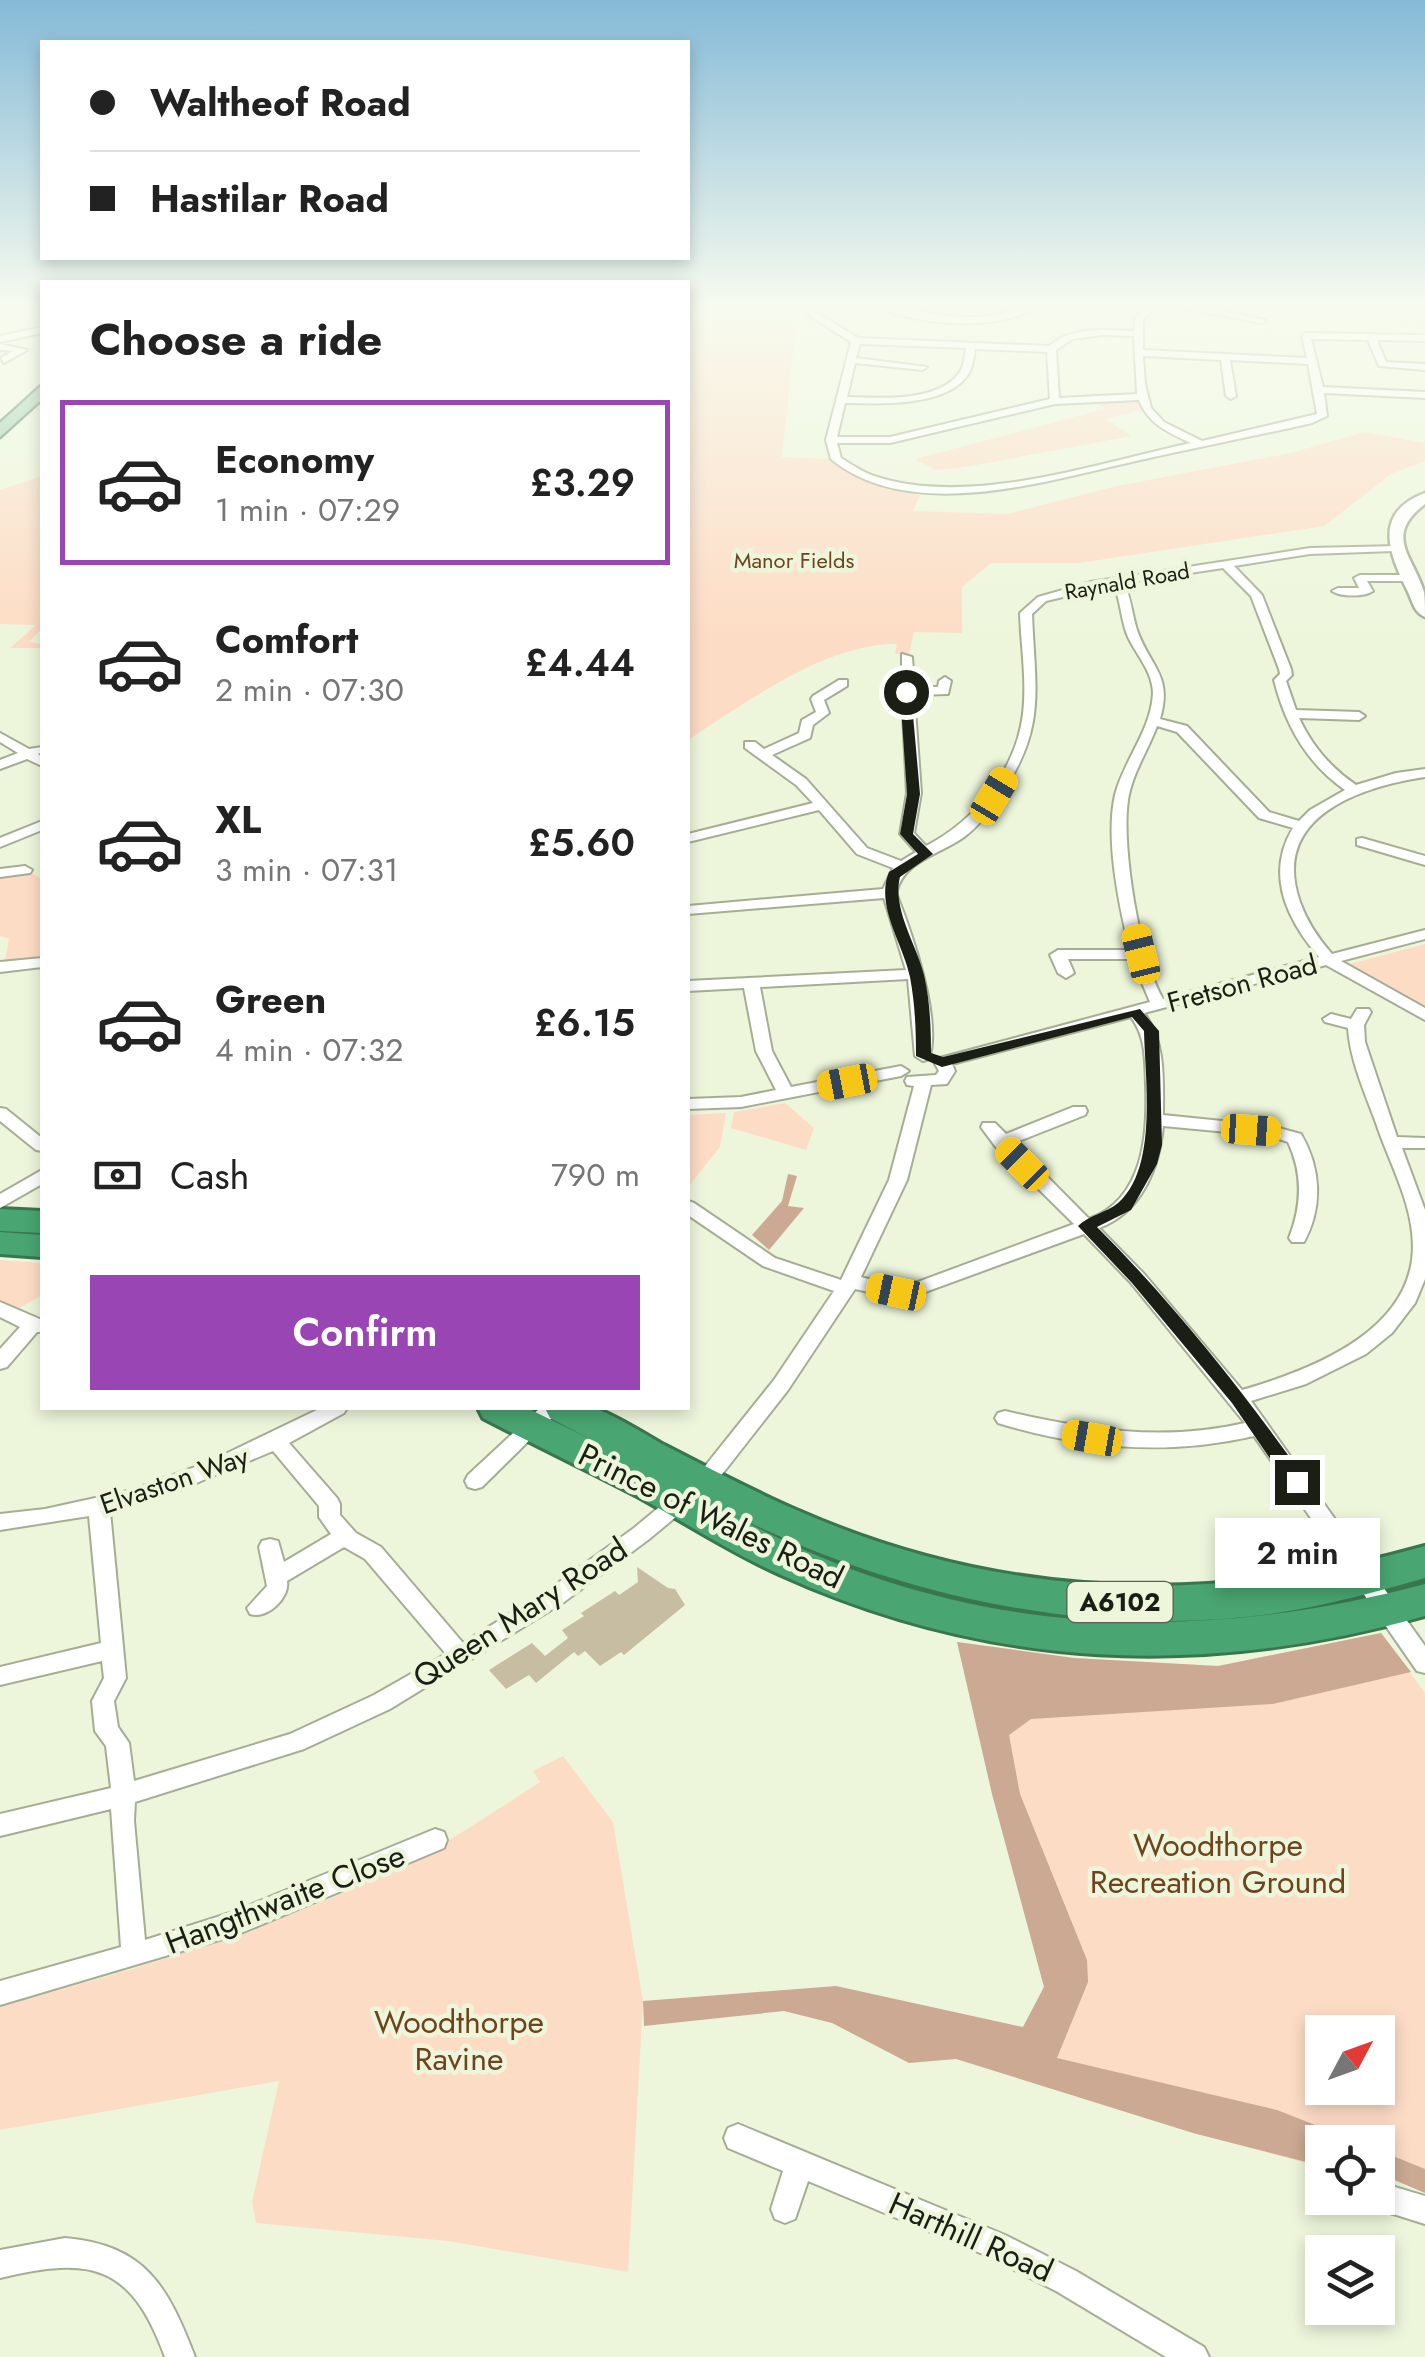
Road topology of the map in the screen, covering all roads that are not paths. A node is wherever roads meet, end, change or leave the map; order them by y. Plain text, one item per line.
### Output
1 (839, 416) edge
2 (994, 416) edge
3 (1153, 416) edge
4 (1320, 416) edge
5 (831, 440) junction
6 (1201, 444) junction
7 (1425, 496) edge
8 (1394, 548) junction
9 (1226, 564) junction
10 (1410, 578) junction
11 (1117, 581) junction
12 (1338, 591) dead end
13 (1423, 601) edge
14 (906, 656) dead end
15 (844, 683) dead end
16 (945, 691) dead end
17 (906, 692) junction
18 (1290, 714) junction
19 (1358, 716) dead end
20 (1152, 720) junction
21 (0, 737) edge
22 (36, 751) edge
23 (0, 765) edge
24 (1425, 774) edge
25 (1354, 790) junction
26 (823, 804) junction
27 (40, 826) edge
28 (1300, 826) junction
29 (690, 837) edge
30 (1362, 842) dead end
31 (0, 843) edge
32 (926, 854) junction
33 (1425, 861) edge
34 (902, 867) junction
35 (25, 870) dead end
36 (0, 872) edge
37 (890, 893) junction
38 (690, 910) edge
39 (1425, 934) edge
40 (1141, 954) junction
41 (1330, 960) junction
42 (40, 963) edge
43 (0, 967) edge
44 (1066, 972) dead end
45 (916, 974) junction
46 (751, 982) junction
47 (690, 986) edge
48 (1159, 1005) junction
49 (1135, 1012) junction
50 (1425, 1015) edge
51 (1331, 1019) dead end
52 (923, 1056) junction
53 (942, 1062) junction
54 (901, 1071) junction
55 (923, 1083) junction
56 (786, 1094) junction
57 (690, 1104) edge
58 (1080, 1112) dead end
59 (0, 1113) edge
60 (1156, 1120) junction
61 (1392, 1142) junction
62 (1425, 1143) edge
63 (40, 1144) edge
64 (40, 1177) edge
65 (0, 1202) edge
66 (690, 1208) edge
67 (1086, 1226) junction
68 (1298, 1238) dead end
69 (848, 1284) junction
70 (0, 1309) edge
71 (37, 1326) edge
72 (0, 1362) edge
73 (1238, 1398) junction
74 (334, 1410) edge
75 (514, 1410) edge
76 (549, 1414) edge
77 (1005, 1418) dead end
78 (1260, 1427) junction
79 (277, 1442) junction
80 (475, 1481) dead end
81 (691, 1491) junction
82 (99, 1508) junction
83 (0, 1522) edge
84 (344, 1536) junction
85 (270, 1547) dead end
86 (1425, 1562) edge
87 (278, 1576) junction
88 (1394, 1596) edge
89 (258, 1608) dead end
90 (112, 1649) junction
91 (461, 1656) junction
92 (1425, 1664) edge
93 (0, 1676) edge
94 (124, 1795) junction
95 (0, 1825) edge
96 (435, 1840) dead end
97 (134, 1955) junction
98 (0, 1993) edge
99 (738, 2138) dead end
100 (800, 2165) junction
101 (1395, 2201) edge
102 (784, 2209) dead end
103 (1425, 2210) edge
104 (0, 2264) edge
105 (180, 2357) edge
106 (1194, 2357) edge

1 - 5 street
2 - 5 street
3 - 6 street
4 - 6 street
5 - 6 street
7 - 8 street
8 - 9 street, Raynald Road
8 - 10 street
9 - 11 street, Raynald Road
9 - 18 street
10 - 12 street
10 - 13 street
11 - 20 street
11 - 32 street, Raynald Road
14 - 17 street
15 - 26 street
16 - 17 street
17 - 32 street
18 - 19 street
18 - 25 street
20 - 28 street
20 - 40 street
21 - 22 street
22 - 23 street
24 - 25 street
25 - 28 street
26 - 29 street
26 - 34 street
27 - 31 street
28 - 41 street
30 - 33 street
32 - 34 street, Raynald Road
34 - 37 street
35 - 36 street
37 - 38 street
37 - 45 street
39 - 41 street, Fretson Road
40 - 44 street
40 - 48 street
41 - 48 street, Fretson Road
41 - 50 street
42 - 43 street
45 - 46 street
45 - 52 street
46 - 47 street
46 - 56 street
48 - 49 street, Fretson Road
49 - 53 street, Fretson Road
49 - 60 street
51 - 61 street
52 - 53 street
52 - 54 street
53 - 55 street, Queen Mary Road
54 - 55 street
54 - 56 street
55 - 69 street, Queen Mary Road
56 - 57 street
58 - 67 street
59 - 63 street
60 - 67 street
60 - 68 street
61 - 62 street
61 - 73 street
64 - 65 street
66 - 69 street
67 - 69 street
67 - 73 street
69 - 81 street, Queen Mary Road
70 - 71 street
71 - 72 street
73 - 78 street
74 - 79 street, Elvaston Way
75 - 76 highway, Prince of Wales Road / A6102
76 - 80 street
76 - 81 highway, Prince of Wales Road / A6102
77 - 78 street
78 - 88 street
79 - 82 street, Elvaston Way
79 - 84 street
81 - 88 highway, Prince of Wales Road / A6102
81 - 91 street, Queen Mary Road
82 - 83 street, Elvaston Way
82 - 90 street, Hangthwaite Close
84 - 87 street
84 - 91 street
85 - 87 street
86 - 88 highway, Prince of Wales Road / A6102
87 - 89 street
88 - 92 street
90 - 93 street
90 - 94 street, Hangthwaite Close
91 - 94 street, Queen Mary Road
94 - 95 street, Queen Mary Road
94 - 97 street, Hangthwaite Close
96 - 97 street, Hangthwaite Close
97 - 98 street, Hangthwaite Close
99 - 100 street, Harthill Road
100 - 102 street
100 - 106 street, Harthill Road
101 - 103 street
104 - 105 street

